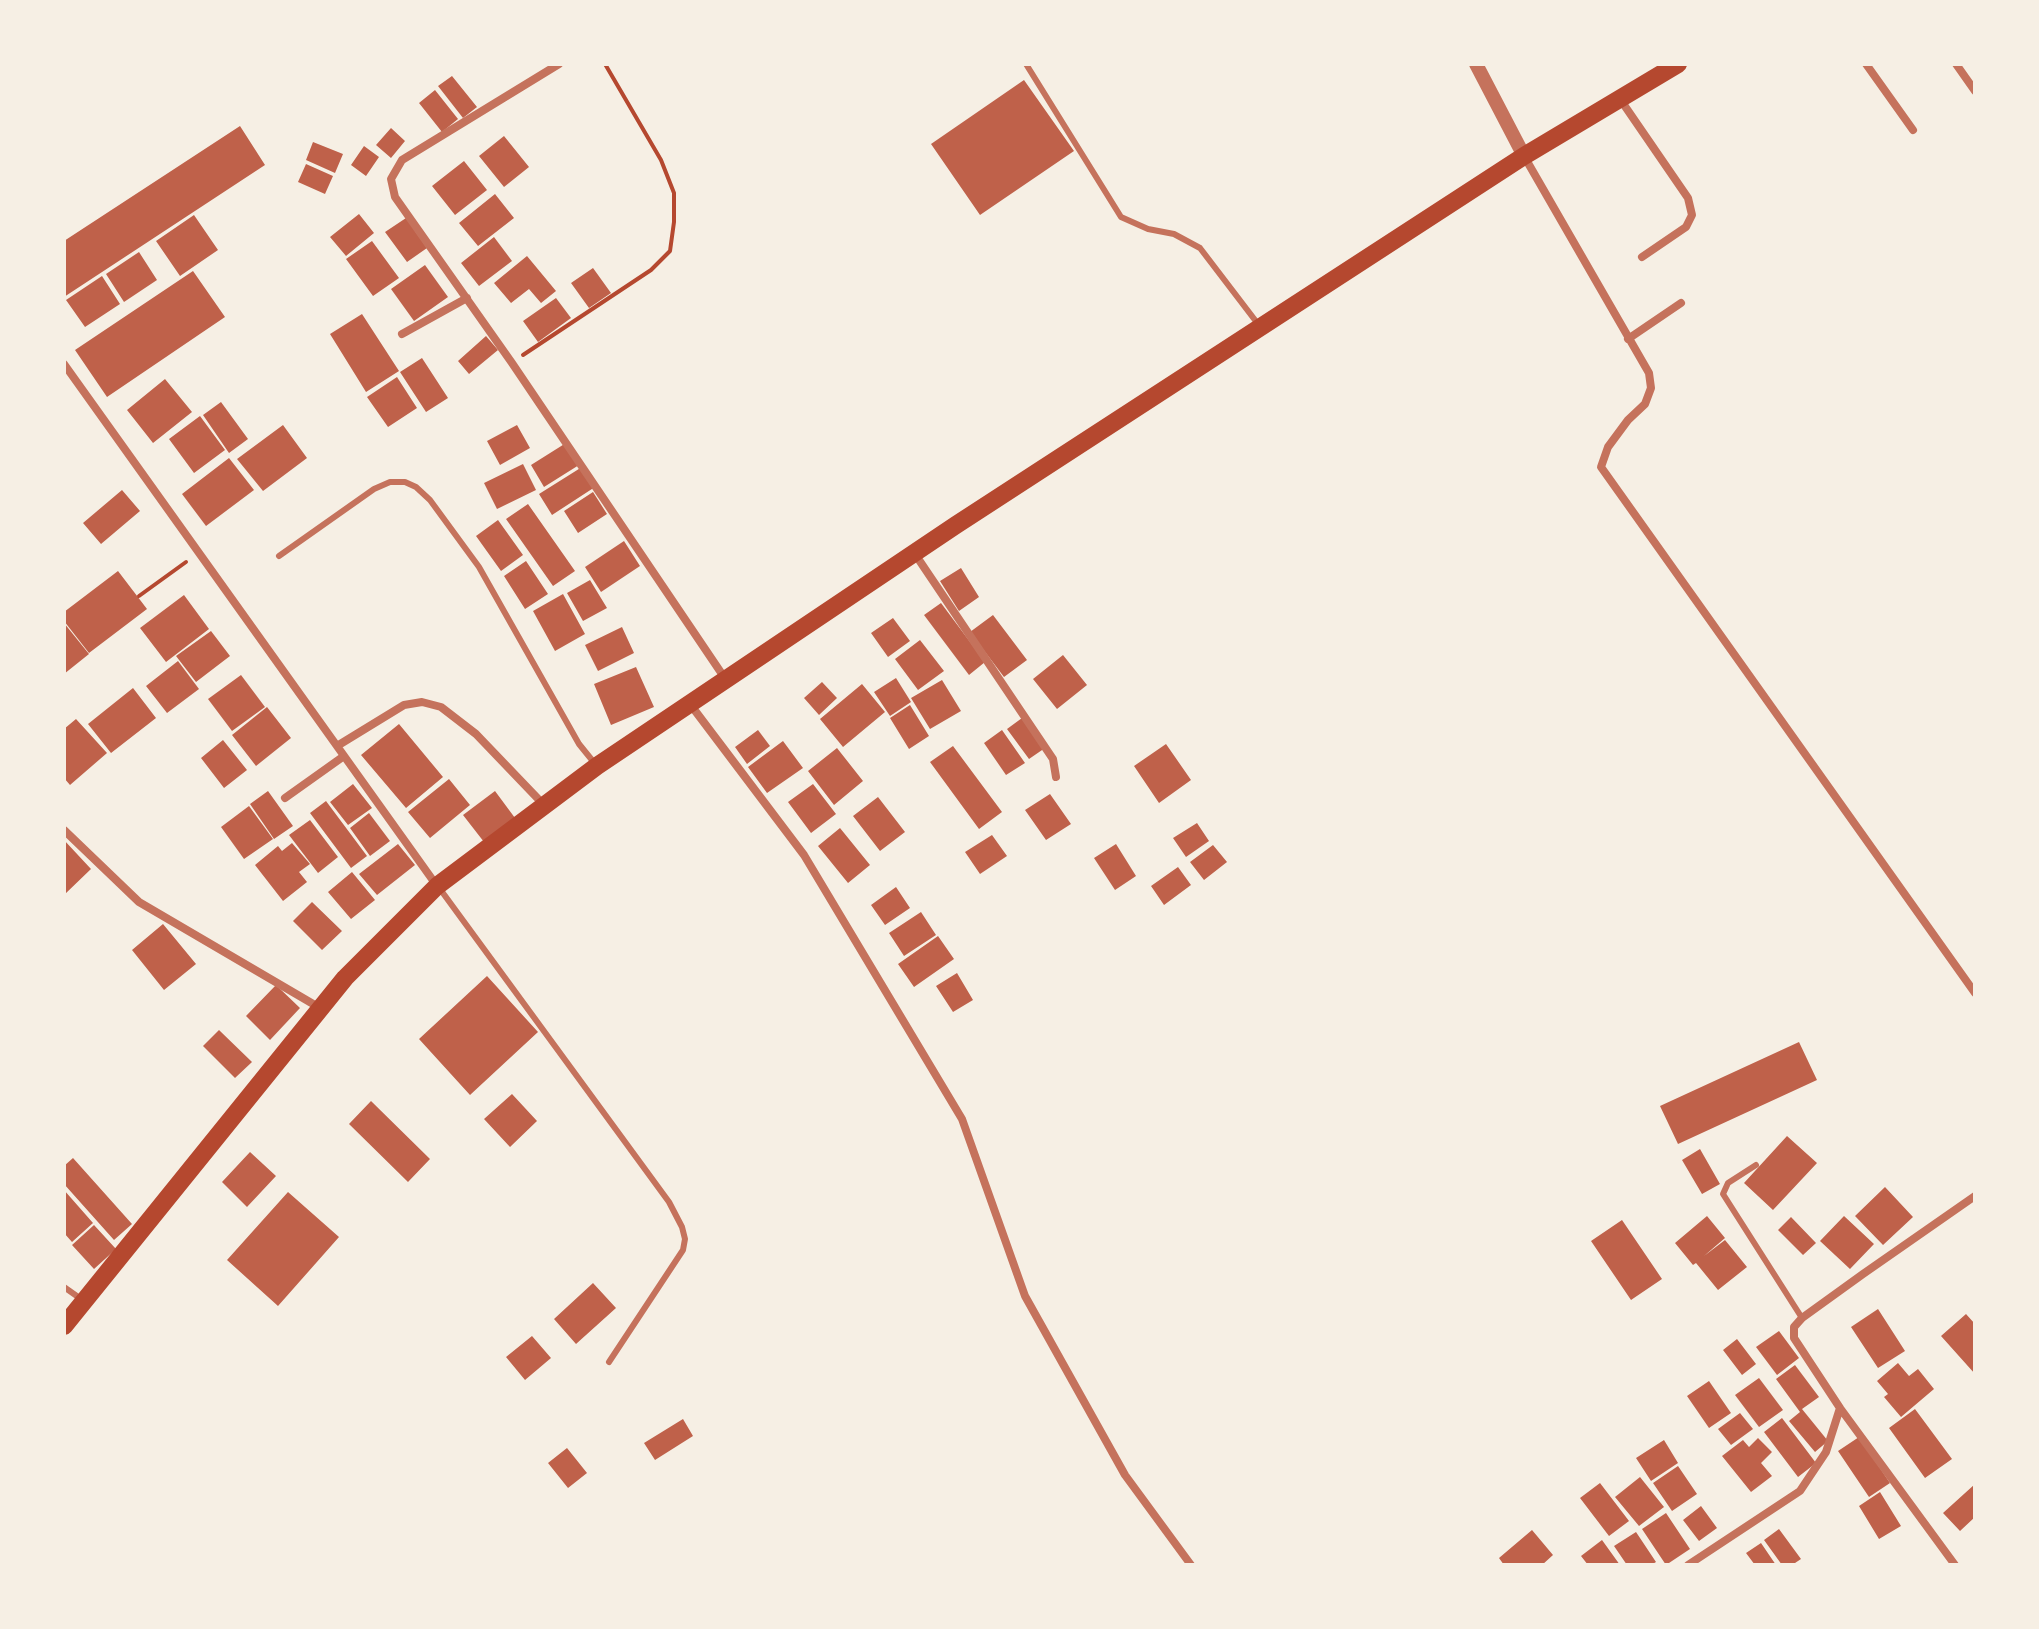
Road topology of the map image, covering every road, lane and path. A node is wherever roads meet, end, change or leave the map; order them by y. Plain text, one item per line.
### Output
1 (559, 64) edge
2 (605, 64) edge
3 (1026, 64) edge
4 (1476, 64) edge
5 (1678, 64) edge
6 (1866, 64) edge
7 (1956, 64) edge
8 (1975, 91) edge
9 (1619, 98) junction
10 (1913, 130) dead end
11 (1524, 156) junction
12 (1642, 257) dead end
13 (467, 298) junction
14 (1681, 303) dead end
15 (1260, 327) junction
16 (402, 334) dead end
17 (1628, 339) junction
18 (512, 363) junction
19 (64, 364) edge
20 (914, 553) junction
21 (198, 554) junction
22 (279, 556) dead end
23 (139, 596) dead end
24 (726, 680) junction
25 (690, 704) junction
26 (337, 746) junction
27 (344, 756) junction
28 (597, 766) junction
29 (1056, 777) dead end
30 (285, 798) dead end
31 (544, 805) junction
32 (64, 830) edge
33 (437, 886) junction
34 (1975, 993) edge
35 (320, 1008) junction
36 (1756, 1165) dead end
37 (1975, 1196) edge
38 (64, 1287) edge
39 (84, 1301) junction
40 (1802, 1318) junction
41 (64, 1326) edge
42 (609, 1362) dead end
43 (1840, 1408) junction
44 (1952, 1562) edge
45 (1191, 1565) edge
46 (1688, 1565) edge
47 (1941, 1565) edge

1 - 13 street
2 - 18 path
3 - 15 lane
4 - 11 street
5 - 9 main road
6 - 10 street
7 - 8 street
9 - 11 main road
9 - 12 street
11 - 15 main road
11 - 17 street
13 - 16 street
13 - 18 street
14 - 17 street
15 - 20 main road
17 - 34 street
18 - 24 street
19 - 21 street
20 - 24 main road
20 - 29 street
21 - 23 path
21 - 26 street
22 - 28 lane
24 - 25 main road
25 - 28 main road
25 - 45 street
26 - 27 street
26 - 31 street
27 - 30 street
27 - 33 street
28 - 31 main road
31 - 33 main road
32 - 35 street
33 - 35 main road
33 - 42 lane
35 - 39 main road
36 - 40 lane
37 - 40 street
38 - 39 lane
39 - 41 main road
40 - 43 street
43 - 44 street
43 - 46 street
44 - 47 street

